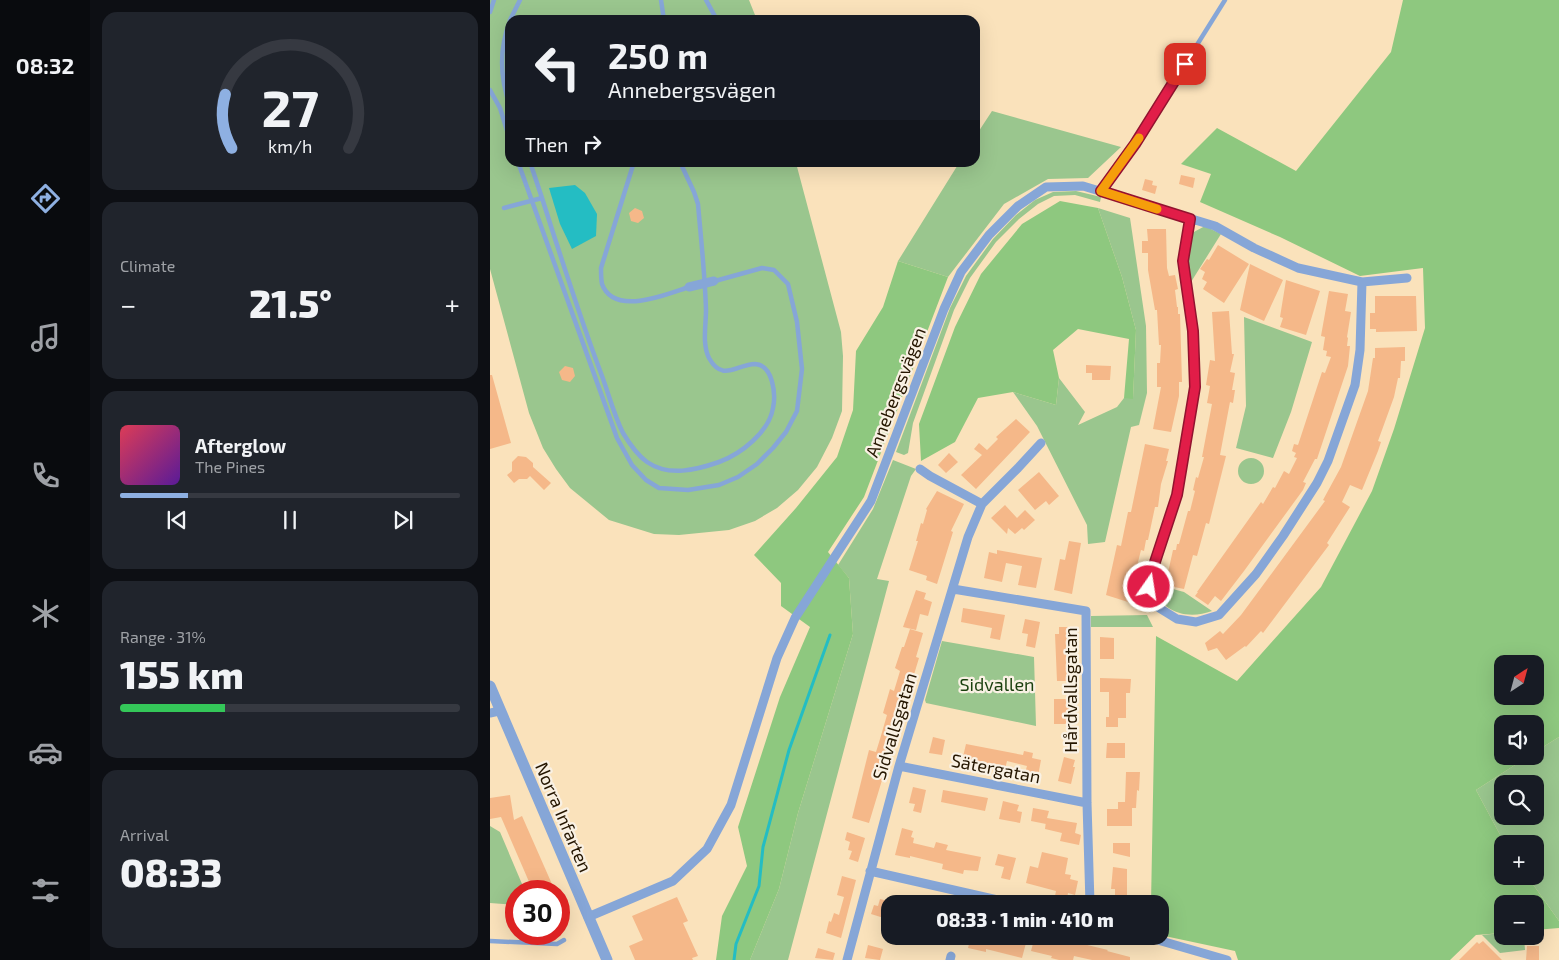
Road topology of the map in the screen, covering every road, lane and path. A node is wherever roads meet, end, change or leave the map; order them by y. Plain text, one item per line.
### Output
1 (494, 0) edge
2 (520, 0) edge
3 (661, 0) edge
4 (706, 0) edge
5 (1225, 0) edge
6 (490, 12) edge
7 (513, 15) edge
8 (663, 15) edge
9 (714, 15) edge
10 (505, 34) edge
11 (505, 86) edge
12 (490, 90) edge
13 (505, 124) edge
14 (520, 167) edge
15 (532, 167) edge
16 (632, 167) edge
17 (682, 167) edge
18 (1101, 191) junction
19 (542, 198) junction
20 (531, 200) junction
21 (504, 208) dead end
22 (1190, 219) junction
23 (1407, 278) dead end
24 (714, 281) joint
25 (1362, 282) junction
26 (689, 287) joint
27 (1041, 442) dead end
28 (920, 469) dead end
29 (982, 504) junction
30 (953, 588) junction
31 (490, 686) edge
32 (495, 712) edge
33 (899, 766) junction
34 (1087, 803) junction
35 (870, 871) junction
36 (975, 895) edge
37 (1090, 895) edge
38 (588, 917) junction
39 (490, 940) edge
40 (505, 941) edge
41 (1169, 943) edge
42 (607, 960) edge
43 (847, 960) edge
44 (1227, 960) edge

1 - 6 lane
2 - 7 lane
3 - 8 lane
4 - 9 lane
5 - 18 lane
10 - 11 lane
12 - 13 lane
14 - 20 lane
15 - 19 lane
16 - 26 lane
17 - 19 lane
18 - 22 street, Annebergsvägen
18 - 38 street, Annebergsvägen
19 - 20 lane
20 - 21 lane
20 - 24 lane
22 - 25 street, Annebergsvägen
22 - 25 street
23 - 25 street, Annebergsvägen
24 - 26 street, bridge
27 - 29 street, Sidvallsgatan
28 - 29 street
29 - 30 street, Sidvallsgatan
30 - 33 street, Sidvallsgatan
30 - 34 street, Hårdvallsgatan
31 - 32 street, Norra Infarten
32 - 38 street, Norra Infarten
33 - 34 street, Sätergatan
33 - 35 street, Sidvallsgatan
34 - 37 street, Hårdvallsgatan
35 - 36 street
35 - 43 street, Sidvallsgatan
38 - 42 street, Norra Infarten
39 - 40 lane
41 - 44 street

